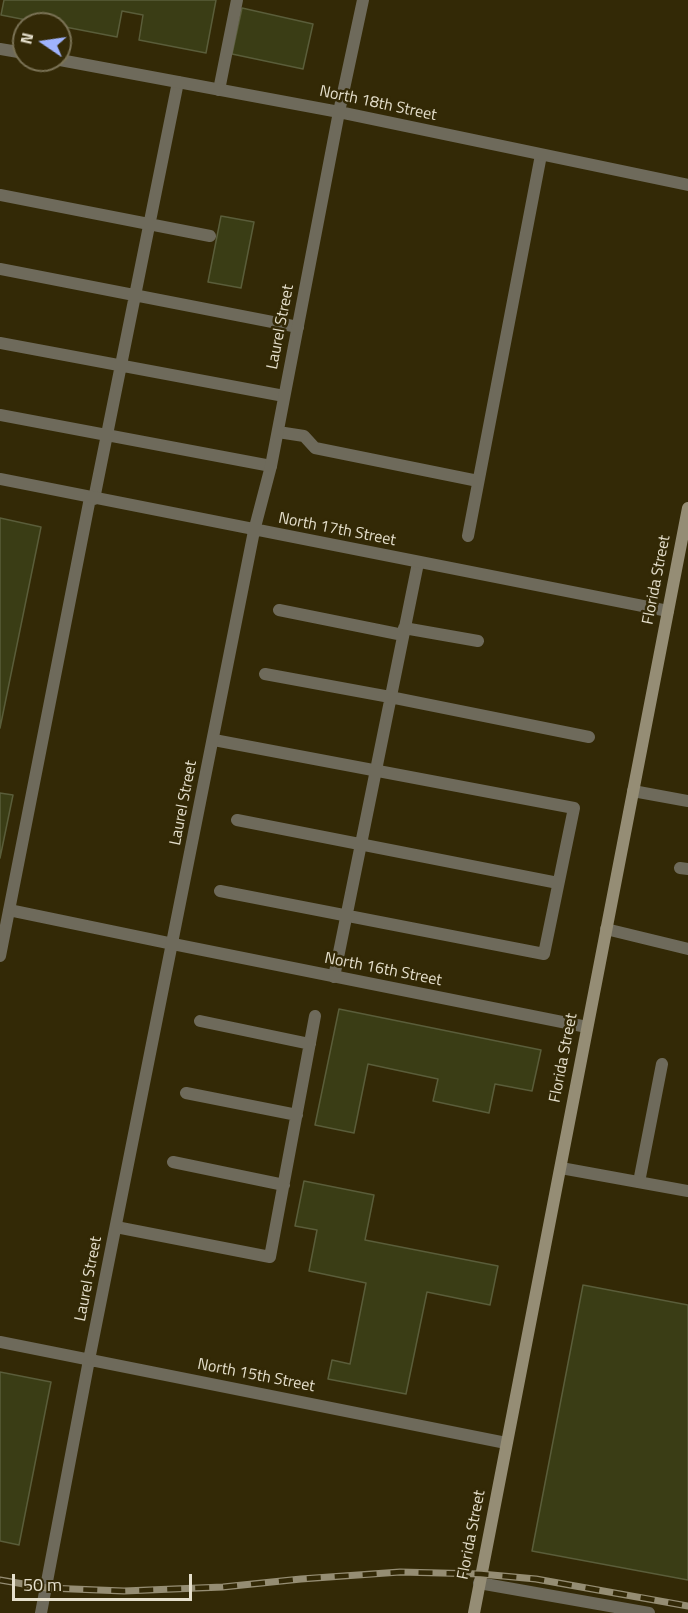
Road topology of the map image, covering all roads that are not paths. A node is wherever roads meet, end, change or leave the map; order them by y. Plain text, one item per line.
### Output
1 (237, 0) edge
2 (363, 0) edge
3 (72, 62) edge
4 (178, 82) junction
5 (219, 90) junction
6 (339, 112) junction
7 (541, 155) junction
8 (688, 185) edge
9 (0, 195) edge
10 (149, 223) junction
11 (210, 236) dead end
12 (0, 269) edge
13 (135, 295) junction
14 (298, 327) junction
15 (0, 343) edge
16 (121, 367) junction
17 (284, 396) junction
18 (0, 415) edge
19 (278, 432) junction
20 (107, 435) junction
21 (271, 466) junction
22 (0, 479) edge
23 (478, 481) junction
24 (92, 498) junction
25 (688, 508) edge
26 (254, 531) junction
27 (468, 536) dead end
28 (418, 563) junction
29 (279, 610) dead end
30 (668, 611) junction
31 (403, 631) junction
32 (478, 641) dead end
33 (265, 674) dead end
34 (390, 697) junction
35 (589, 737) dead end
36 (214, 740) junction
37 (376, 771) junction
38 (633, 791) junction
39 (688, 801) edge
40 (237, 820) dead end
41 (361, 843) junction
42 (558, 883) junction
43 (220, 891) dead end
44 (9, 910) junction
45 (347, 915) junction
46 (606, 929) junction
47 (173, 944) junction
48 (688, 949) edge
49 (0, 956) edge
50 (334, 977) junction
51 (315, 1016) dead end
52 (200, 1021) dead end
53 (587, 1027) junction
54 (310, 1044) junction
55 (662, 1064) dead end
56 (186, 1093) dead end
57 (297, 1115) junction
58 (173, 1162) dead end
59 (561, 1168) junction
60 (639, 1182) junction
61 (284, 1185) junction
62 (688, 1191) edge
63 (116, 1227) junction
64 (0, 1342) edge
65 (89, 1360) junction
66 (506, 1443) junction
67 (479, 1583) junction
68 (41, 1613) edge
69 (474, 1613) edge
70 (646, 1613) edge

1 - 5 street
2 - 6 street, Laurel Street
3 - 4 street, North 18th Street
4 - 5 street, North 18th Street
4 - 10 street
5 - 6 street, North 18th Street
6 - 7 street, North 18th Street
6 - 14 street, Laurel Street
7 - 8 street, North 18th Street
7 - 23 street
9 - 10 street
10 - 11 street
10 - 13 street
12 - 13 street
13 - 14 street
13 - 16 street
14 - 17 street, Laurel Street
15 - 16 street
16 - 17 street
16 - 20 street
17 - 19 street, Laurel Street
18 - 20 street
19 - 21 street, Laurel Street
19 - 23 street
20 - 21 street
20 - 24 street
21 - 26 street, Laurel Street
22 - 24 street, North 17th Street
23 - 27 street
24 - 26 street, North 17th Street
24 - 44 street
25 - 30 main road, Florida Street
26 - 28 street, North 17th Street
26 - 36 street, Laurel Street
28 - 30 street, North 17th Street
28 - 31 street
29 - 31 street
30 - 38 main road, Florida Street
31 - 32 street
31 - 34 street
33 - 34 street
34 - 35 street
34 - 37 street
36 - 37 street
36 - 47 street, Laurel Street
37 - 41 street
37 - 42 street
38 - 39 street
38 - 46 main road, Florida Street
40 - 41 street
41 - 42 street
41 - 45 street
42 - 45 street
43 - 45 street
44 - 47 street, North 16th Street
44 - 49 street
45 - 50 street
46 - 48 street
46 - 53 main road, Florida Street
47 - 50 street, North 16th Street
47 - 63 street, Laurel Street
50 - 53 street, North 16th Street
51 - 54 street
52 - 54 street
53 - 59 main road, Florida Street
54 - 57 street
55 - 60 street
56 - 57 street
57 - 61 street
58 - 61 street
59 - 60 street
59 - 66 main road, Florida Street
60 - 62 street
61 - 63 street
63 - 65 street, Laurel Street
64 - 65 street, North 15th Street
65 - 66 street, North 15th Street
65 - 68 street, Laurel Street
66 - 67 main road, Florida Street
67 - 69 main road, Florida Street
67 - 70 street

